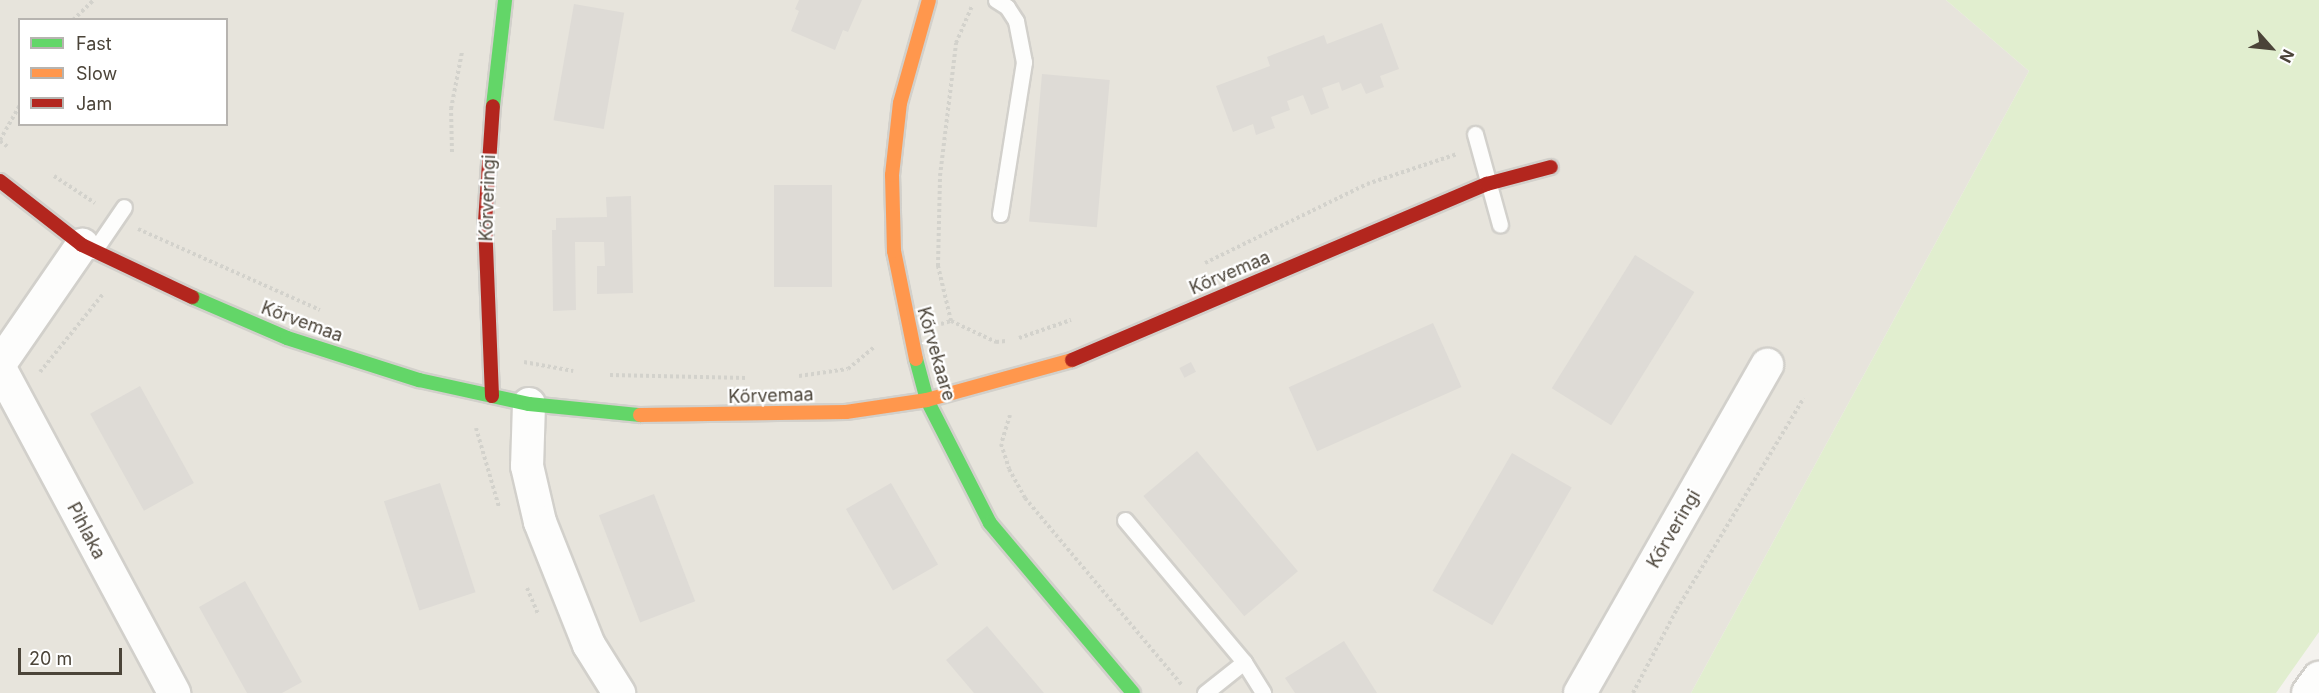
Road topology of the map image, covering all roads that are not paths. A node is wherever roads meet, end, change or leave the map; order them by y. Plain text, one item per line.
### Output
1 (505, 0) edge
2 (929, 0) edge
3 (996, 0) edge
4 (1476, 141) road end
5 (1551, 167) dead end
6 (0, 182) edge
7 (1487, 184) junction
8 (121, 212) road end
9 (1000, 214) dead end
10 (1500, 225) dead end
11 (88, 248) junction
12 (1767, 365) dead end
13 (0, 366) edge
14 (492, 396) junction
15 (927, 400) junction
16 (529, 404) junction
17 (1125, 520) dead end
18 (1244, 662) junction
19 (2319, 678) edge
20 (174, 693) edge
21 (619, 693) edge
22 (1133, 693) edge
23 (1206, 693) edge
24 (1263, 693) edge
25 (1580, 693) edge
26 (2308, 693) edge

1 - 14 street, Kõrveringi
2 - 15 street, Kõrvekaare
3 - 9 lane
4 - 7 lane
5 - 7 street, Kõrvemaa
6 - 11 street, Kõrvemaa
7 - 10 lane
7 - 15 street, Kõrvemaa
8 - 11 lane
11 - 13 street, Pihlaka
11 - 14 street, Kõrvemaa
12 - 25 street, Kõrveringi
13 - 20 street, Pihlaka
14 - 16 street, Kõrvemaa
15 - 16 street, Kõrvemaa
15 - 22 street, Kõrvekaare
16 - 21 street
17 - 18 lane
18 - 23 lane
18 - 24 lane
19 - 26 street

